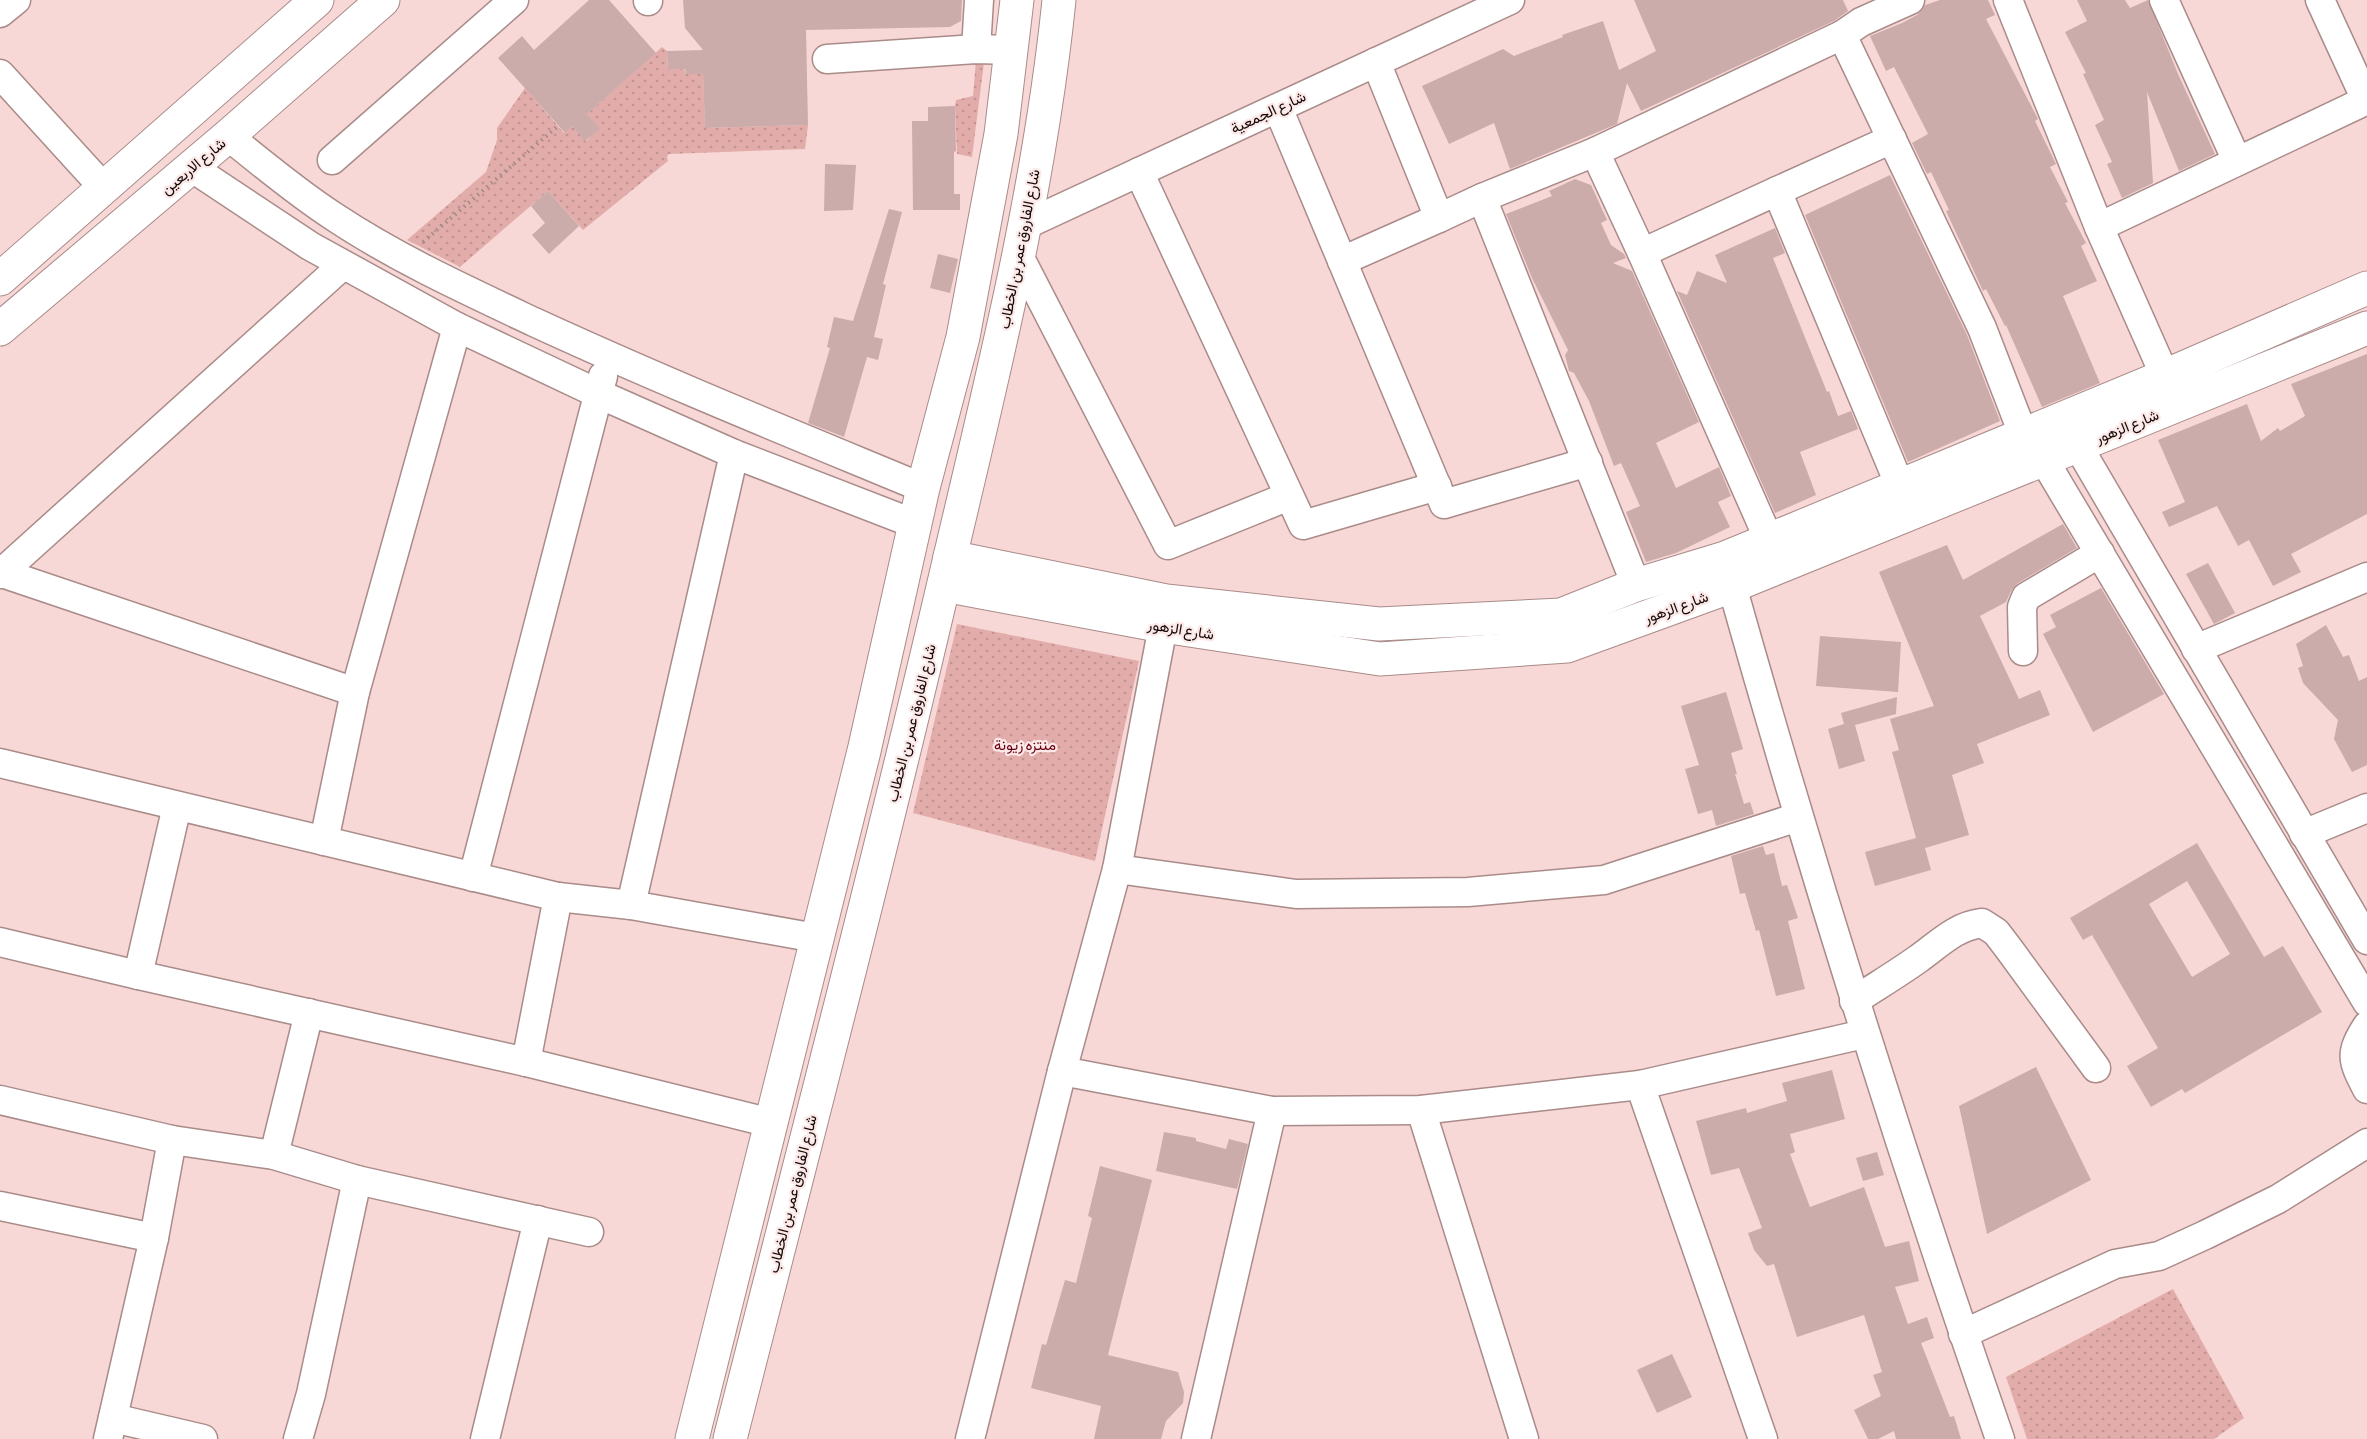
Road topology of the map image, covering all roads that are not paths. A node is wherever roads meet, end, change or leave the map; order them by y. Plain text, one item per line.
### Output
1 (16, 0) edge
2 (317, 0) edge
3 (383, 0) edge
4 (979, 0) edge
5 (1017, 0) edge
6 (1510, 0) edge
7 (1910, 0) edge
8 (2008, 0) edge
9 (2164, 0) edge
10 (2320, 0) edge
11 (1060, 1) edge
12 (505, 3) edge
13 (0, 13) edge
14 (1842, 35) junction
15 (976, 49) junction
16 (1011, 50) junction
17 (826, 59) dead end
18 (1376, 62) junction
19 (0, 74) edge
20 (2366, 100) edge
21 (1278, 108) junction
22 (228, 136) junction
23 (1892, 139) junction
24 (1595, 152) junction
25 (332, 160) dead end
26 (2237, 161) junction
27 (191, 167) junction
28 (1139, 172) junction
29 (103, 187) junction
30 (1776, 190) junction
31 (1482, 198) junction
32 (1440, 218) junction
33 (2099, 227) junction
34 (1022, 241) junction
35 (1642, 252) junction
36 (1342, 261) junction
37 (343, 265) junction
38 (0, 279) edge
39 (2367, 288) edge
40 (457, 327) junction
41 (2367, 328) edge
42 (0, 329) edge
43 (608, 357) junction
44 (2165, 376) junction
45 (599, 394) junction
46 (2023, 434) junction
47 (2078, 446) junction
48 (734, 454) junction
49 (2044, 460) junction
50 (1588, 462) junction
51 (1437, 486) junction
52 (1900, 486) junction
53 (922, 488) junction
54 (1289, 496) junction
55 (915, 524) junction
56 (1769, 540) junction
57 (2100, 553) junction
58 (947, 571) junction
59 (1, 574) edge
60 (2367, 576) edge
61 (1636, 585) junction
62 (1732, 586) junction
63 (1379, 624) junction
64 (1163, 626) junction
65 (2196, 649) junction
66 (2023, 651) dead end
67 (1380, 659) junction
68 (355, 692) junction
69 (0, 763) edge
70 (177, 806) junction
71 (2367, 808) edge
72 (1798, 817) junction
73 (2304, 834) junction
74 (324, 841) junction
75 (1117, 869) junction
76 (473, 877) junction
77 (558, 897) junction
78 (631, 905) junction
79 (816, 938) junction
80 (2367, 940) edge
81 (0, 942) edge
82 (138, 975) junction
83 (1854, 1001) junction
84 (2367, 1002) edge
85 (309, 1013) junction
86 (2367, 1026) edge
87 (1864, 1034) junction
88 (526, 1062) junction
89 (2096, 1068) dead end
90 (1062, 1071) junction
91 (1640, 1085) junction
92 (2367, 1089) edge
93 (0, 1100) edge
94 (1421, 1110) junction
95 (1272, 1111) junction
96 (771, 1123) junction
97 (172, 1140) junction
98 (2367, 1143) edge
99 (274, 1155) junction
100 (357, 1180) junction
101 (0, 1208) edge
102 (538, 1220) junction
103 (589, 1232) dead end
104 (154, 1238) junction
105 (1963, 1334) junction
106 (110, 1429) edge
107 (203, 1439) edge
108 (298, 1439) edge
109 (485, 1439) edge
110 (692, 1439) edge
111 (730, 1439) edge
112 (970, 1439) edge
113 (1196, 1439) edge
114 (1524, 1439) edge
115 (1763, 1439) edge
116 (2000, 1439) edge

1 - 13 street
2 - 29 main road
3 - 22 main road, شارع الاربعين
4 - 15 street
5 - 16 main road
6 - 18 street, شارع الجمعية
7 - 14 street
8 - 33 street
9 - 26 street
10 - 20 street
11 - 34 main road, شارع الفاروق عمر بن الخطاب
12 - 25 street
14 - 23 street
14 - 24 street
15 - 16 street
15 - 17 street
16 - 53 main road
18 - 21 street, شارع الجمعية
18 - 32 street
19 - 29 street
20 - 26 street
21 - 28 street, شارع الجمعية
21 - 36 street
22 - 27 main road, شارع الاربعين
22 - 43 street
23 - 30 street
23 - 46 street
24 - 31 street
24 - 35 street
26 - 33 street
27 - 37 street
27 - 42 main road, شارع الاربعين
28 - 34 street, شارع الجمعية
28 - 54 street
29 - 38 main road
30 - 35 street
30 - 52 street
31 - 32 street
31 - 50 street
32 - 36 street
33 - 44 street
34 - 54 street
34 - 58 main road, شارع الفاروق عمر بن الخطاب
35 - 56 street
36 - 51 street
37 - 40 street
37 - 59 street
39 - 44 main road, شارع الزهور
40 - 45 street
40 - 68 street
41 - 47 main road, شارع الزهور
43 - 45 street
43 - 53 street
44 - 46 main road, شارع الزهور
45 - 48 street
45 - 76 street
46 - 52 main road, شارع الزهور
47 - 49 main road, شارع الزهور
47 - 65 street
48 - 55 street
48 - 78 street
49 - 57 street
49 - 62 main road, شارع الزهور
50 - 51 street
50 - 61 street
51 - 54 street
52 - 56 main road, شارع الزهور
53 - 55 main road
55 - 79 main road
56 - 61 main road, شارع الزهور
57 - 66 street
57 - 84 street
58 - 63 main road, شارع الزهور
58 - 64 main road, شارع الزهور
58 - 111 main road, شارع الفاروق عمر بن الخطاب
59 - 68 street
60 - 65 street
61 - 63 main road, شارع الزهور
62 - 67 main road, شارع الزهور
62 - 72 street
63 - 67 main road
64 - 67 main road, شارع الزهور
64 - 75 street
65 - 73 street
68 - 74 street
69 - 70 street
70 - 74 street
70 - 82 street
71 - 73 street
72 - 75 street
72 - 83 street
73 - 80 street
74 - 76 street
75 - 90 street
76 - 77 street
77 - 78 street
77 - 88 street
78 - 79 street
79 - 96 main road
81 - 82 street
82 - 85 street
83 - 87 street
83 - 89 street
85 - 88 street
85 - 99 street
86 - 92 street
87 - 91 street
87 - 105 street
88 - 96 street
90 - 95 street
90 - 112 street
91 - 94 street
91 - 115 street
93 - 97 street
94 - 95 street
94 - 114 street
95 - 113 street
96 - 110 main road
97 - 99 street
97 - 104 street
98 - 105 street
99 - 100 street
100 - 102 street
100 - 108 street
101 - 104 street
102 - 103 street
102 - 109 street
104 - 106 street
105 - 116 street
106 - 107 street

